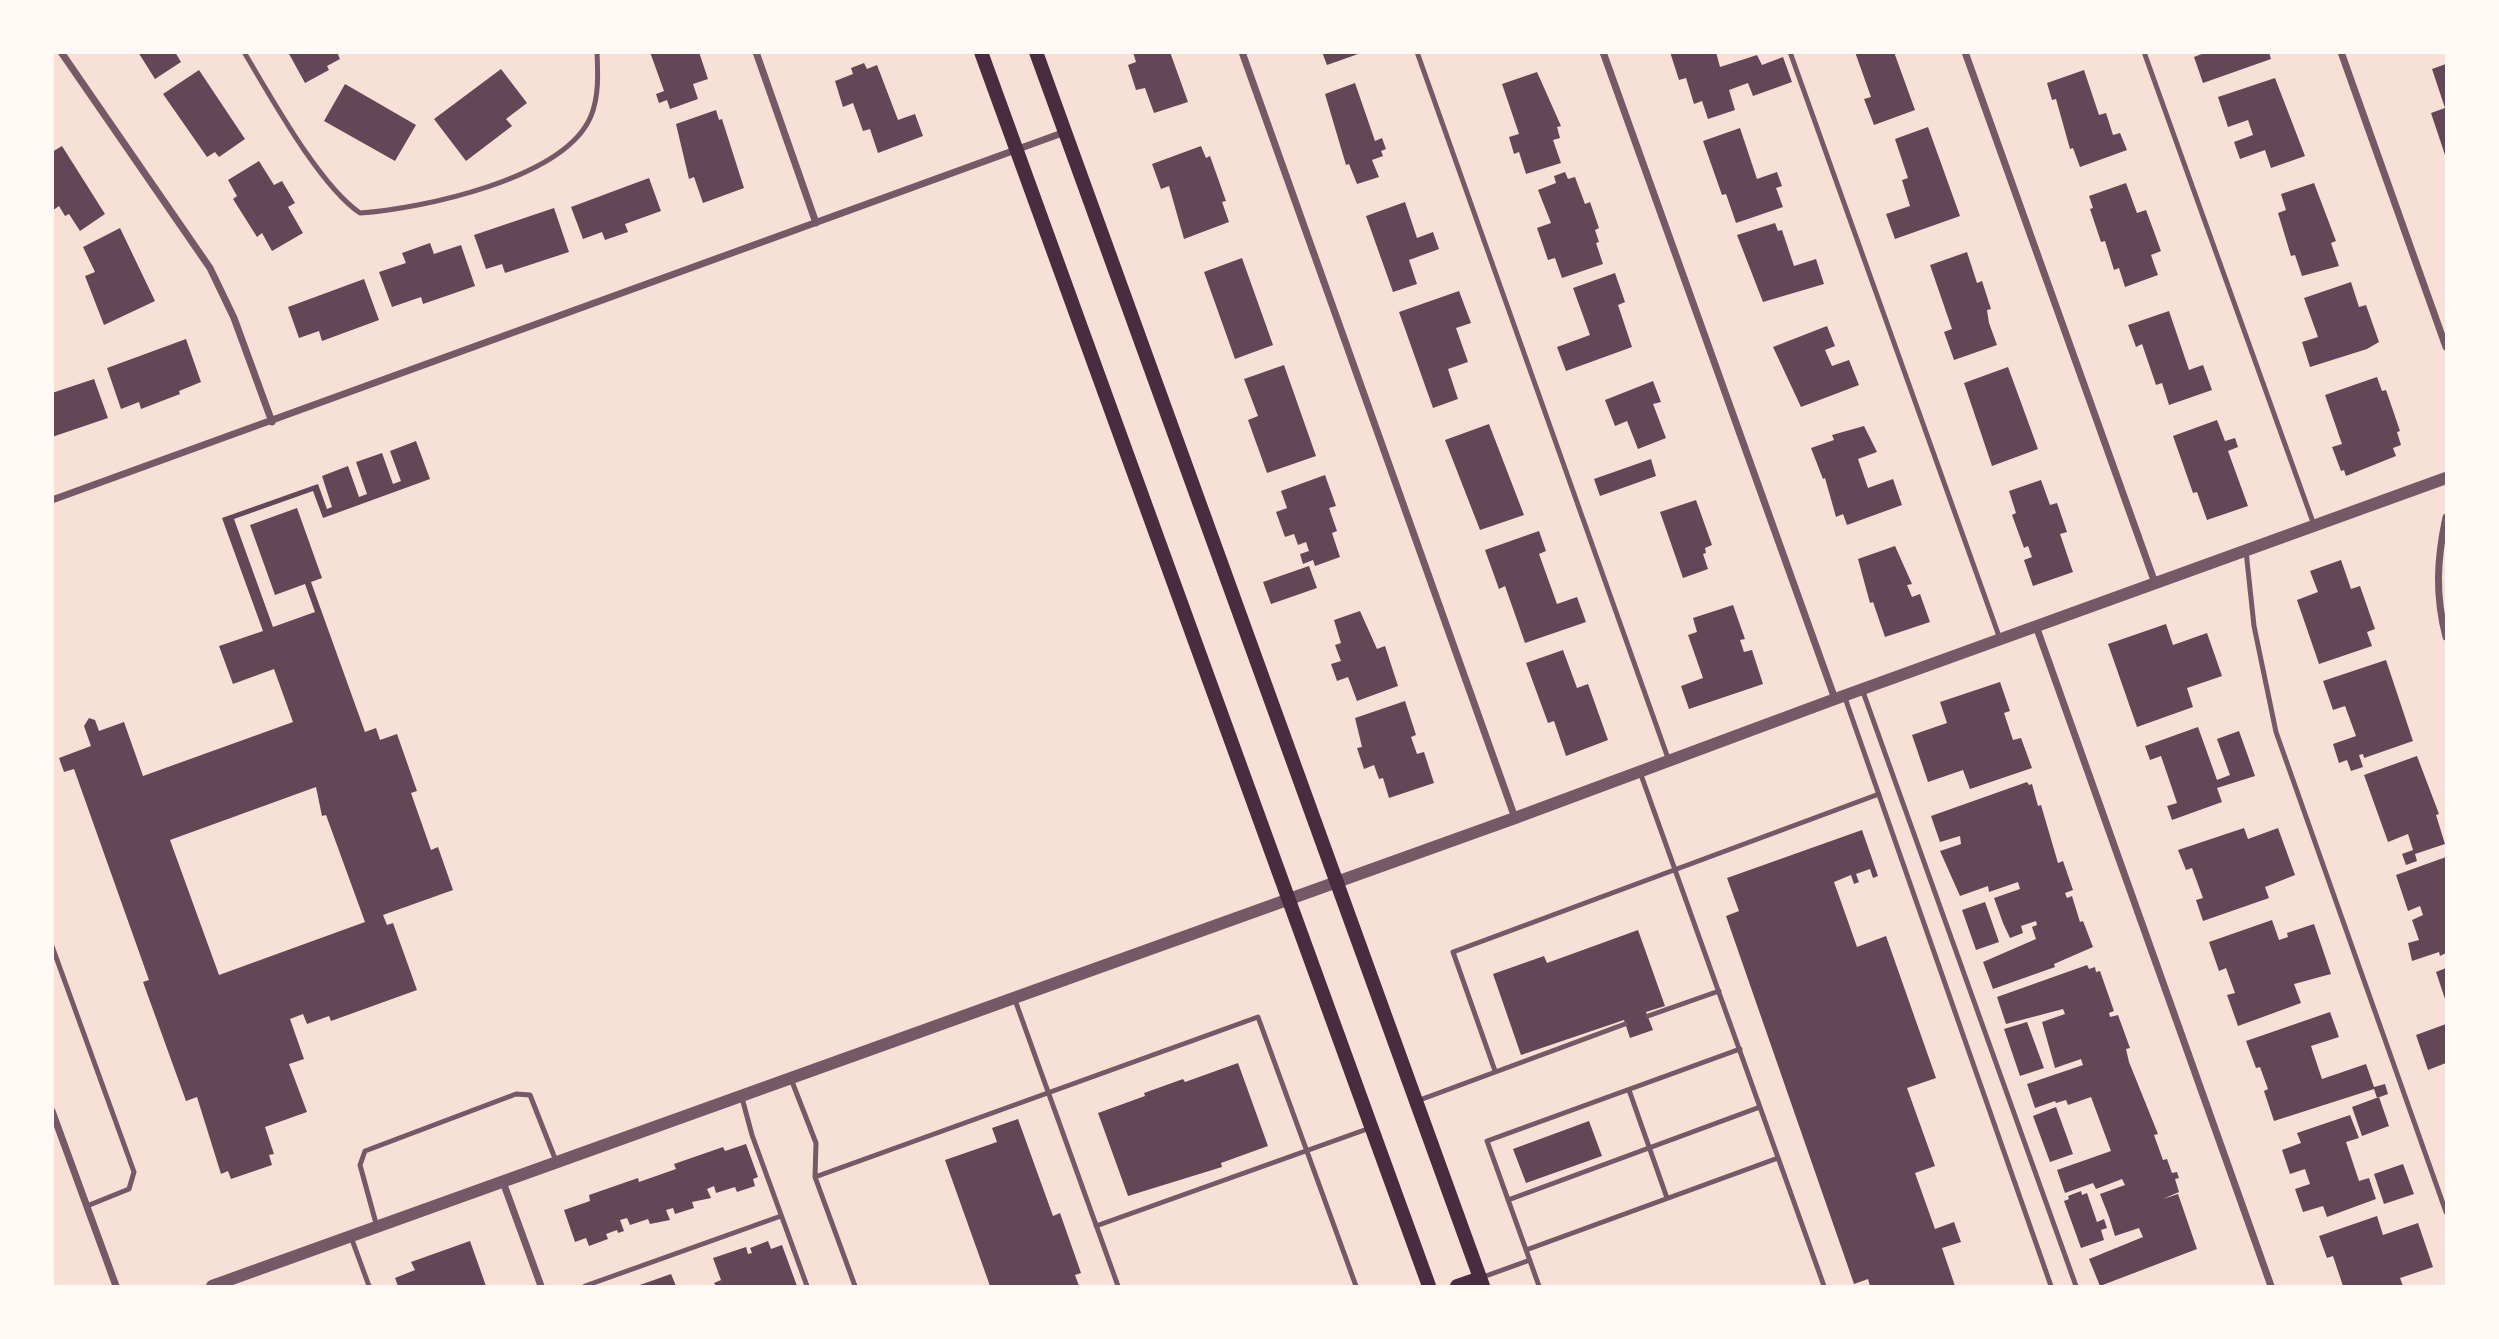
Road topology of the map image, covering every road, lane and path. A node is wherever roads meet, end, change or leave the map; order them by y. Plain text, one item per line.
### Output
1 (61, 52) edge
2 (244, 52) edge
3 (597, 52) edge
4 (755, 52) edge
5 (981, 52) edge
6 (1036, 52) edge
7 (1242, 52) edge
8 (1417, 52) edge
9 (1603, 52) edge
10 (1790, 52) edge
11 (1965, 52) edge
12 (2144, 52) edge
13 (2341, 52) edge
14 (1065, 132) junction
15 (1016, 149) junction
16 (816, 223) junction
17 (2446, 346) edge
18 (272, 422) junction
19 (2446, 478) edge
20 (52, 500) edge
21 (2446, 517) edge
22 (2314, 525) junction
23 (2246, 550) junction
24 (2155, 583) junction
25 (2036, 626) junction
26 (2446, 637) edge
27 (2000, 639) junction
28 (1862, 689) junction
29 (1839, 697) junction
30 (1669, 761) junction
31 (1640, 772) junction
32 (1879, 794) junction
33 (1516, 818) junction
34 (1675, 868) junction
35 (1335, 882) junction
36 (1289, 900) junction
37 (52, 946) edge
38 (1719, 991) junction
39 (1014, 999) junction
40 (1648, 1016) dead end
41 (1625, 1024) dead end
42 (1740, 1049) junction
43 (1495, 1071) junction
44 (791, 1079) junction
45 (1629, 1090) junction
46 (1048, 1093) junction
47 (741, 1097) junction
48 (1418, 1101) junction
49 (1760, 1107) junction
50 (52, 1111) edge
51 (1371, 1127) junction
52 (1649, 1147) junction
53 (1307, 1151) junction
54 (1778, 1158) junction
55 (557, 1163) junction
56 (815, 1177) junction
57 (503, 1182) junction
58 (1667, 1198) junction
59 (1508, 1200) junction
60 (87, 1206) junction
61 (2446, 1212) edge
62 (781, 1216) junction
63 (377, 1227) junction
64 (1096, 1227) junction
65 (351, 1237) junction
66 (1526, 1250) junction
67 (1530, 1260) junction
68 (1481, 1282) edge
69 (116, 1286) edge
70 (212, 1286) edge
71 (369, 1286) edge
72 (541, 1286) edge
73 (584, 1286) edge
74 (807, 1286) edge
75 (855, 1286) edge
76 (1118, 1286) edge
77 (1356, 1286) edge
78 (1429, 1286) edge
79 (1457, 1286) edge
80 (1539, 1286) edge
81 (1824, 1286) edge
82 (2051, 1286) edge
83 (2076, 1286) edge
84 (2271, 1286) edge

1 - 18 street
2 - 3 lane
4 - 16 street
5 - 15 main road
6 - 14 main road
7 - 33 street
8 - 30 lane
9 - 29 street
10 - 27 lane
11 - 24 street
12 - 22 lane
13 - 17 street
14 - 15 street
14 - 35 main road
15 - 16 street
15 - 36 main road
16 - 18 street
18 - 20 street
19 - 22 street
21 - 26 street
22 - 23 street
23 - 24 street
23 - 61 lane
24 - 25 street
25 - 27 street
25 - 84 street
27 - 28 street
28 - 29 street
28 - 83 lane
29 - 30 street
29 - 32 lane
30 - 31 street
31 - 33 street
31 - 34 lane
32 - 34 lane
32 - 82 lane
33 - 35 street
34 - 38 lane
34 - 43 lane
35 - 36 street
35 - 48 main road
36 - 39 street
36 - 51 main road
37 - 60 lane
38 - 40 lane
38 - 42 lane
39 - 44 street
39 - 46 lane
41 - 43 lane
42 - 45 lane
42 - 49 lane
43 - 48 lane
44 - 47 street
44 - 56 lane
45 - 52 lane
45 - 59 lane
46 - 53 lane
46 - 56 lane
46 - 64 lane
47 - 55 street
47 - 62 lane
48 - 68 main road
49 - 52 lane
49 - 54 lane
50 - 60 street
51 - 53 lane
51 - 78 main road
52 - 58 lane
52 - 59 lane
53 - 64 lane
53 - 77 lane
54 - 58 lane
54 - 81 lane
55 - 57 street
55 - 63 lane
56 - 75 lane
57 - 63 street
57 - 72 street
58 - 66 lane
59 - 66 lane
60 - 69 street
62 - 73 lane
62 - 74 lane
63 - 65 street
64 - 76 lane
65 - 70 street
65 - 71 lane
66 - 67 lane
67 - 68 lane
67 - 80 lane
68 - 79 main road

